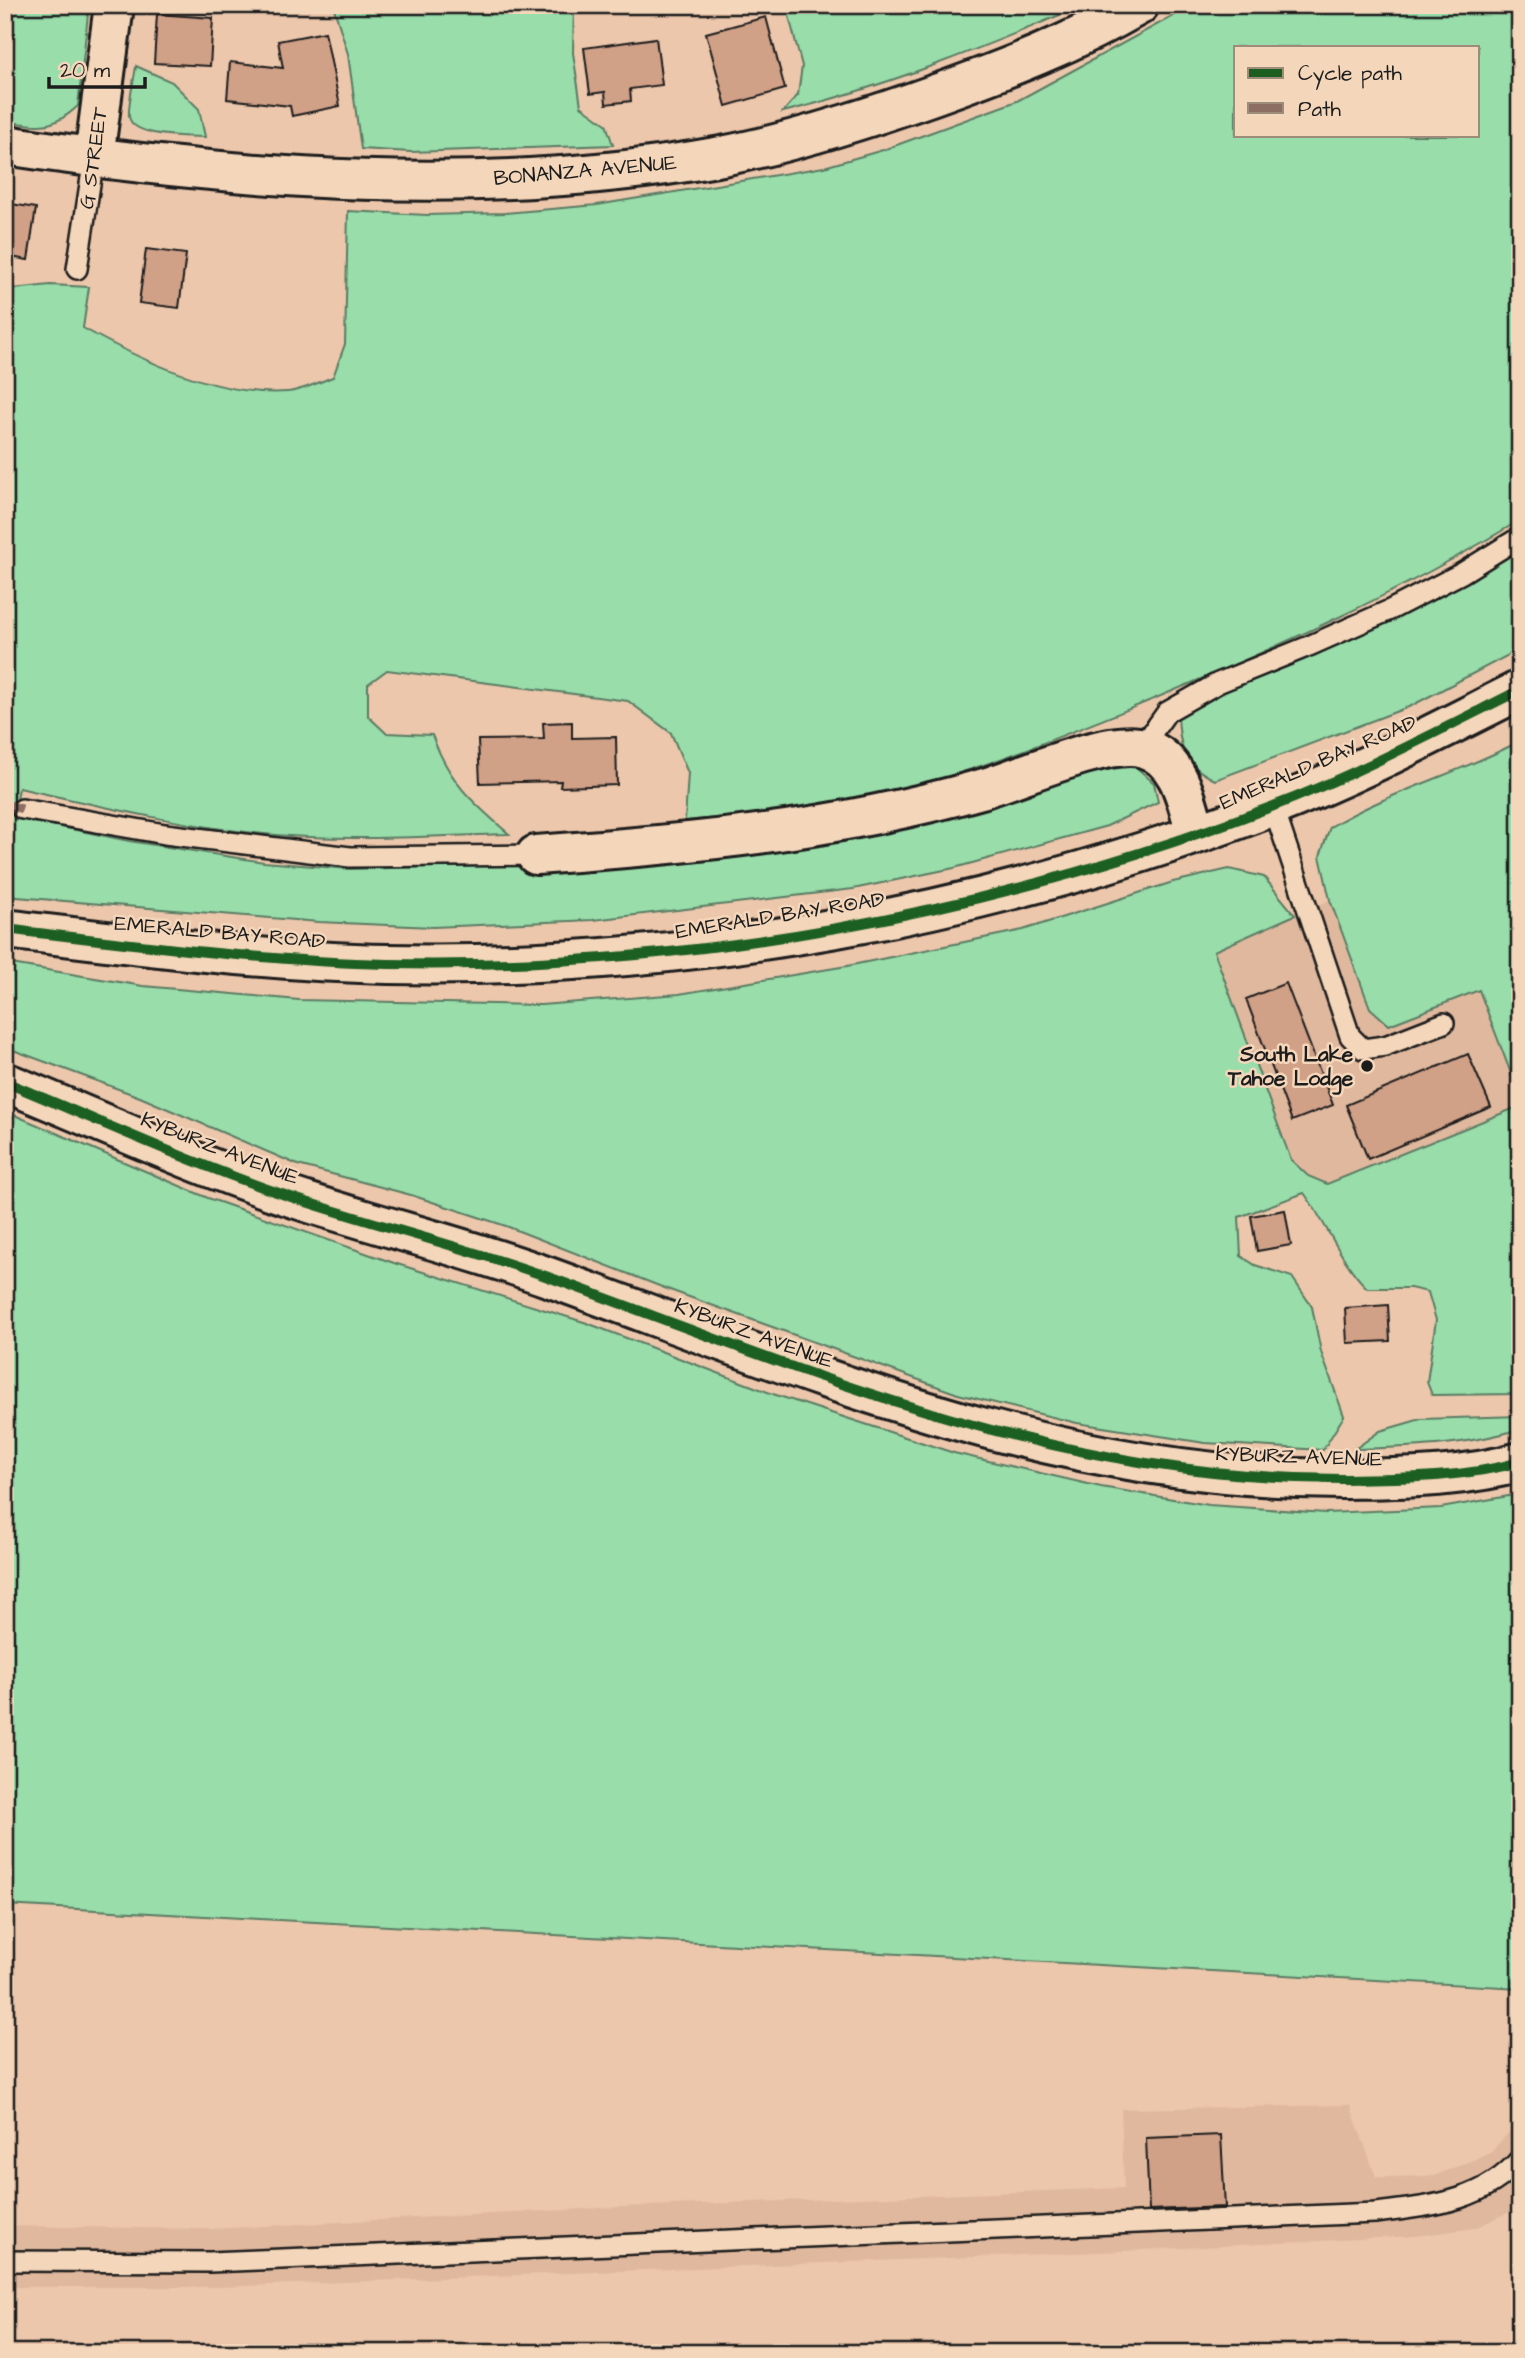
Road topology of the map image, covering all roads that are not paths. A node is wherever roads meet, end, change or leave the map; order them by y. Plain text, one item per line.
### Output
1 (114, 5) edge
2 (1139, 5) edge
3 (5, 145) edge
4 (94, 158) junction
5 (77, 269) dead end
6 (1520, 537) edge
7 (1520, 690) edge
8 (1142, 747) junction
9 (1273, 806) junction
10 (22, 809) dead end
11 (1196, 834) junction
12 (536, 855) joint
13 (5, 929) edge
14 (1444, 1023) dead end
15 (5, 1082) edge
16 (1520, 1462) edge
17 (1517, 2169) edge
18 (5, 2261) edge

1 - 4 main road, G STREET
2 - 4 main road, BONANZA AVENUE
3 - 4 main road, BONANZA AVENUE
4 - 5 lane, G STREET
6 - 8 lane
7 - 9 main road, EMERALD BAY ROAD
8 - 11 main road
8 - 12 main road
9 - 11 main road, EMERALD BAY ROAD
9 - 14 lane
10 - 12 lane
11 - 13 main road, EMERALD BAY ROAD
15 - 16 main road, KYBURZ AVENUE
17 - 18 lane

